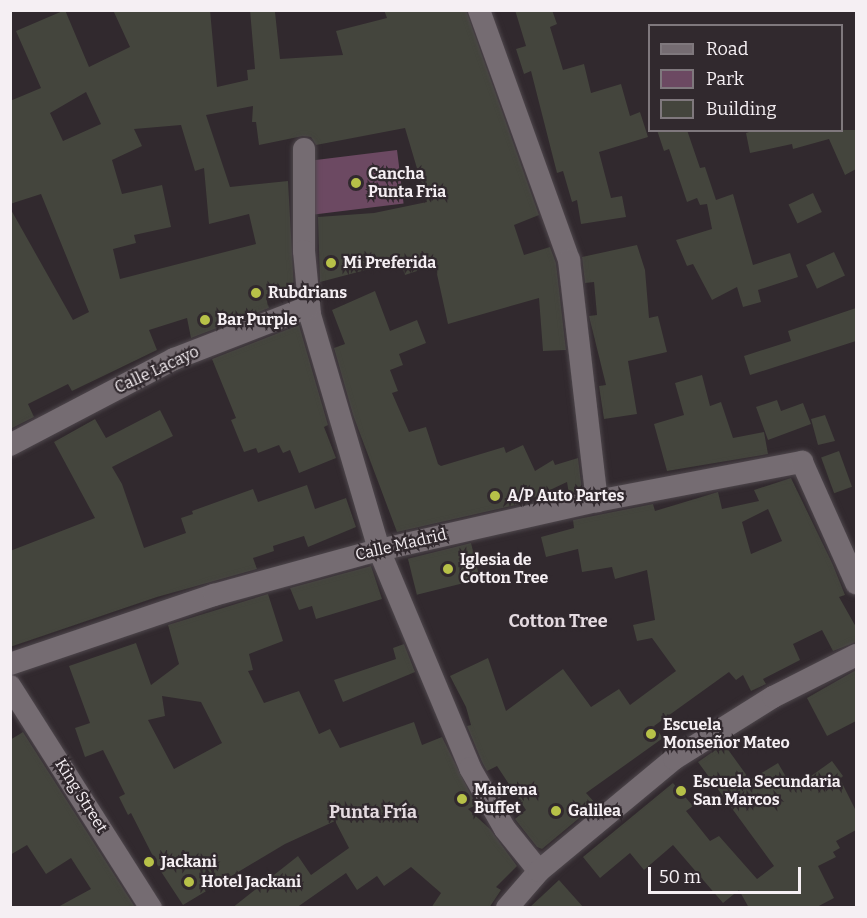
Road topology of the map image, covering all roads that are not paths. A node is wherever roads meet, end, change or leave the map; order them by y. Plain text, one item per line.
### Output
1 (479, 10) edge
2 (304, 149) dead end
3 (308, 307) junction
4 (10, 445) edge
5 (597, 501) junction
6 (379, 550) junction
7 (856, 583) edge
8 (856, 655) edge
9 (10, 664) edge
10 (10, 686) edge
11 (539, 871) junction
12 (152, 908) edge
13 (507, 908) edge

1 - 5 street
2 - 3 street
3 - 4 street, Calle Lacayo
3 - 6 street
5 - 6 street, Calle Madrid
5 - 7 street, Calle Madrid
6 - 9 street, Calle Madrid
6 - 11 street
8 - 11 street
10 - 12 street, King Street
11 - 13 street

